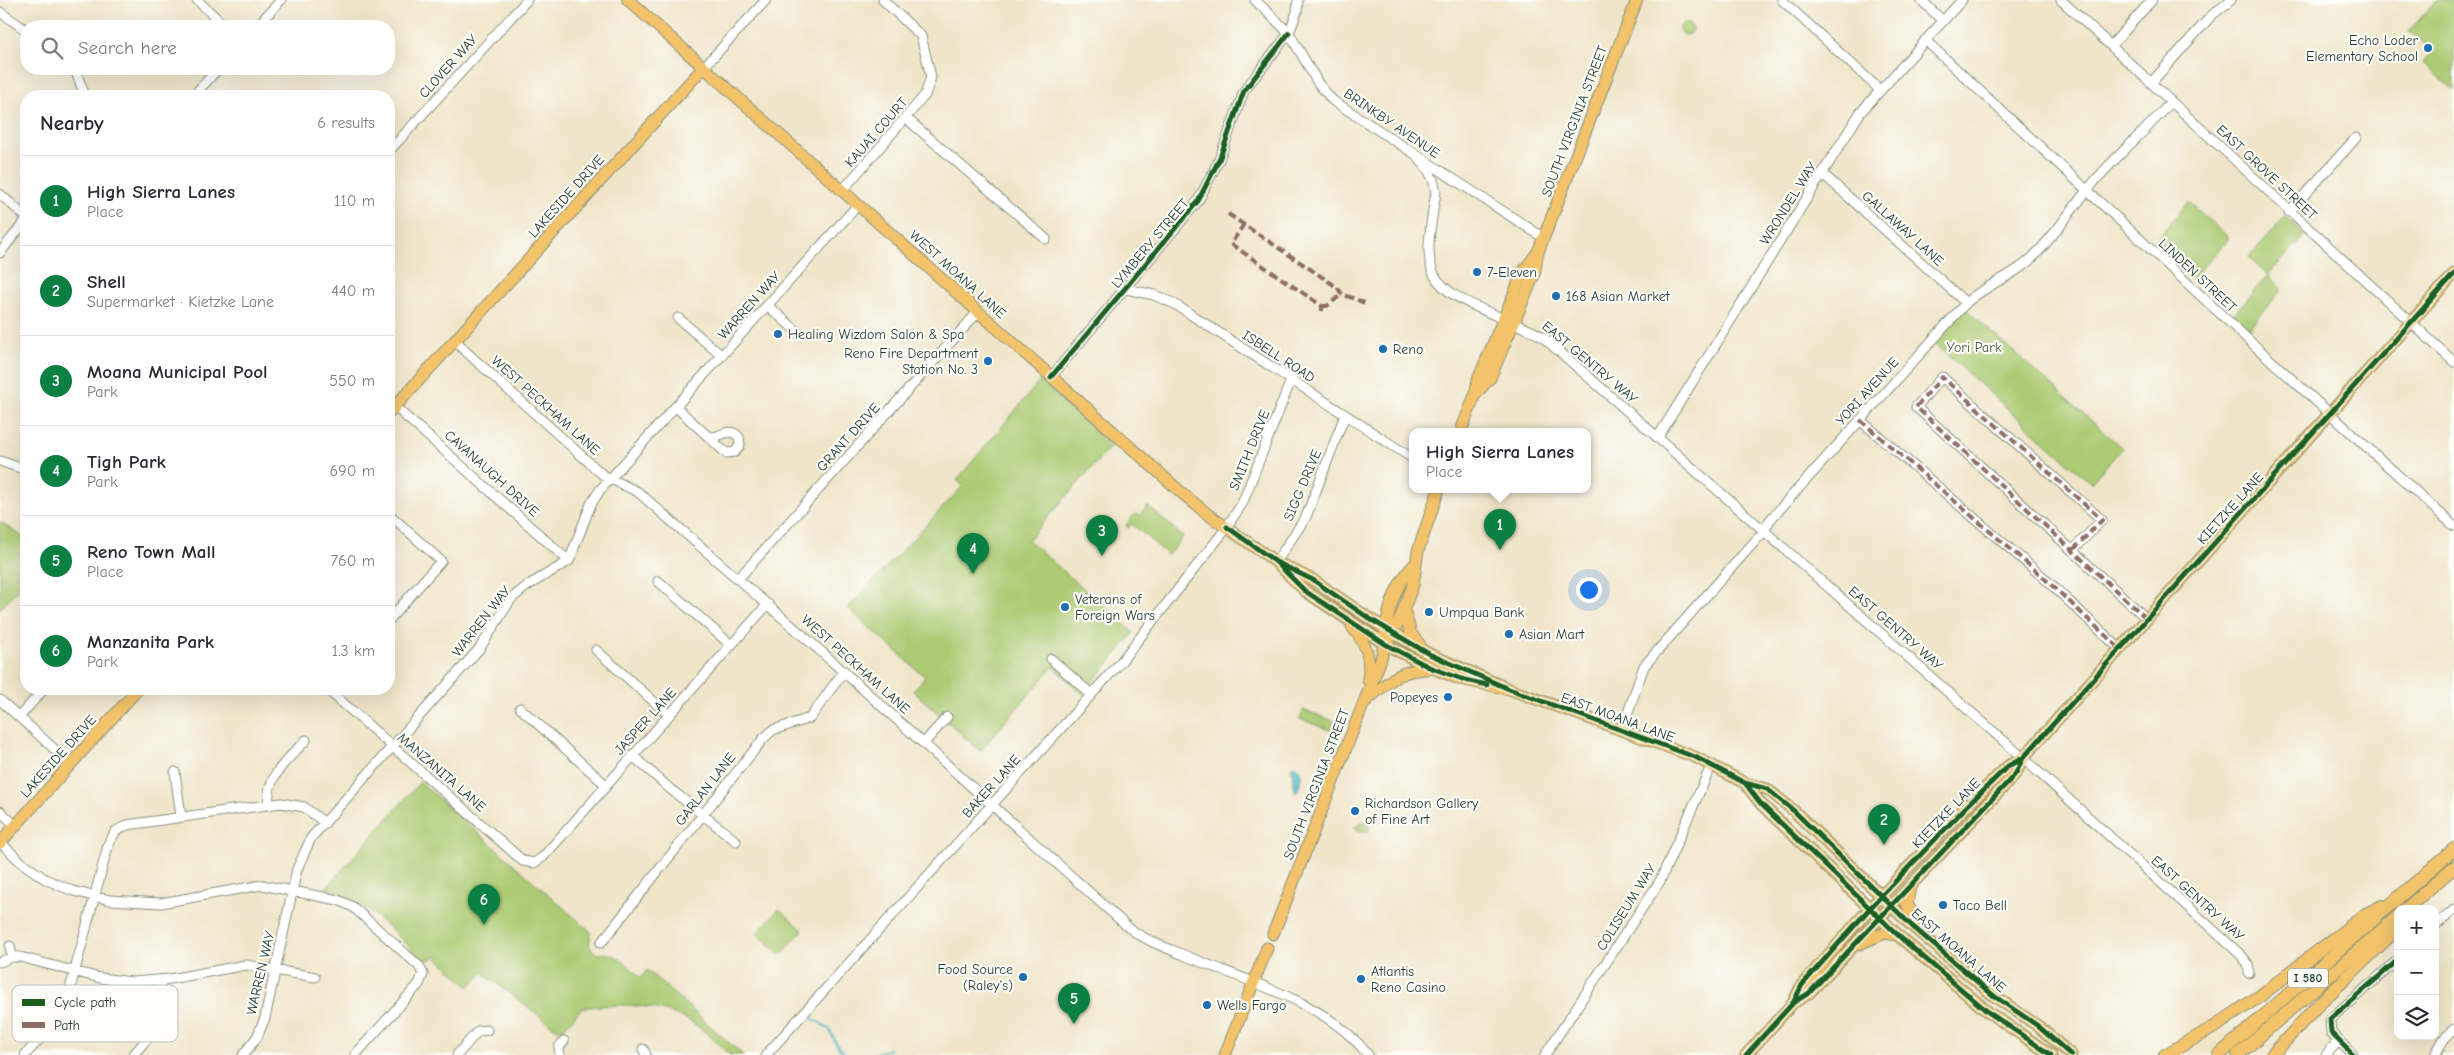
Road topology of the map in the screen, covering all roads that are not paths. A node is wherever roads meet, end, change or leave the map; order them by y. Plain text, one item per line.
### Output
1 (197, 0) edge
2 (282, 0) edge
3 (527, 0) edge
4 (628, 0) edge
5 (766, 0) edge
6 (883, 0) edge
7 (1255, 0) edge
8 (1298, 0) edge
9 (1637, 0) edge
10 (1782, 0) edge
11 (1921, 0) edge
12 (1962, 0) edge
13 (2061, 0) edge
14 (2152, 0) edge
15 (2231, 0) edge
16 (0, 12) edge
17 (219, 20) edge
18 (263, 20) edge
19 (1943, 21) junction
20 (20, 26) edge
21 (1290, 33) junction
22 (1925, 40) junction
23 (2111, 46) junction
24 (703, 68) junction
25 (77, 75) edge
26 (212, 75) edge
27 (2150, 83) junction
28 (83, 90) edge
29 (199, 90) edge
30 (1880, 90) junction
31 (2171, 102) junction
32 (906, 118) junction
33 (2356, 138) dead end
34 (395, 144) edge
35 (1418, 158) junction
36 (1822, 174) junction
37 (842, 191) junction
38 (2088, 191) junction
39 (0, 194) edge
40 (858, 205) junction
41 (20, 212) edge
42 (2289, 212) junction
43 (20, 226) edge
44 (1544, 238) junction
45 (1046, 239) dead end
46 (0, 253) edge
47 (2454, 274) edge
48 (1126, 289) junction
49 (1966, 302) junction
50 (768, 306) junction
51 (978, 312) junction
52 (678, 318) dead end
53 (1508, 321) junction
54 (2410, 323) junction
55 (800, 334) dead end
56 (456, 340) junction
57 (722, 356) junction
58 (2454, 362) edge
59 (1051, 377) junction
60 (1291, 380) junction
61 (395, 407) edge
62 (676, 407) junction
63 (395, 413) edge
64 (2329, 414) junction
65 (1345, 415) junction
66 (1860, 420) junction
67 (1462, 428) edge
68 (710, 437) dead end
69 (1658, 437) junction
70 (1409, 456) edge
71 (0, 461) edge
72 (20, 468) edge
73 (610, 478) junction
74 (1438, 493) edge
75 (395, 519) edge
76 (2454, 526) edge
77 (1227, 527) junction
78 (1764, 531) junction
79 (2074, 550) junction
80 (570, 561) junction
81 (1276, 562) junction
82 (1414, 565) junction
83 (738, 578) junction
84 (658, 581) dead end
85 (768, 604) junction
86 (1404, 610) junction
87 (395, 613) edge
88 (1344, 617) junction
89 (2147, 619) junction
90 (1390, 631) junction
91 (1385, 644) junction
92 (731, 646) junction
93 (2120, 648) junction
94 (596, 650) dead end
95 (1431, 655) junction
96 (1051, 659) dead end
97 (1434, 669) junction
98 (844, 671) junction
99 (1509, 689) junction
100 (1092, 694) junction
101 (39, 695) edge
102 (133, 695) edge
103 (334, 695) edge
104 (0, 700) edge
105 (1364, 702) junction
106 (520, 708) dead end
107 (669, 715) junction
108 (19, 717) junction
109 (947, 717) dead end
110 (1622, 730) junction
111 (306, 740) dead end
112 (924, 743) junction
113 (392, 746) junction
114 (633, 756) junction
115 (2023, 758) junction
116 (71, 764) junction
117 (1712, 764) junction
118 (175, 772) dead end
119 (1745, 783) junction
120 (606, 785) junction
121 (993, 804) junction
122 (269, 805) junction
123 (0, 811) edge
124 (703, 814) junction
125 (181, 817) junction
126 (325, 823) junction
127 (15, 826) junction
128 (736, 841) dead end
129 (0, 843) edge
130 (2454, 849) edge
131 (543, 857) joint
132 (2454, 867) edge
133 (1911, 884) junction
134 (293, 890) junction
135 (1882, 896) junction
136 (95, 897) junction
137 (2395, 900) junction
138 (1891, 905) junction
139 (2412, 905) edge
140 (1870, 908) junction
141 (2454, 910) edge
142 (1879, 917) junction
143 (2394, 919) edge
144 (2439, 923) edge
145 (2394, 932) edge
146 (1273, 934) dead end
147 (1898, 935) junction
148 (601, 943) dead end
149 (1933, 944) junction
150 (10, 946) dead end
151 (1267, 948) dead end
152 (1847, 952) junction
153 (12, 957) junction
154 (0, 962) edge
155 (2394, 963) edge
156 (276, 969) junction
157 (75, 972) junction
158 (2249, 974) dead end
159 (315, 977) dead end
160 (160, 980) junction
161 (1253, 982) junction
162 (71, 985) edge
163 (160, 985) edge
164 (1793, 1003) junction
165 (1981, 1006) junction
166 (2030, 1021) junction
167 (2454, 1029) edge
168 (487, 1030) dead end
169 (2338, 1040) junction
170 (564, 1041) dead end
171 (36, 1042) edge
172 (145, 1042) edge
173 (25, 1055) edge
174 (133, 1055) edge
175 (242, 1055) edge
176 (355, 1055) edge
177 (457, 1055) edge
178 (560, 1055) edge
179 (766, 1055) edge
180 (1225, 1055) edge
181 (1368, 1055) edge
182 (1545, 1055) edge
183 (1746, 1055) edge
184 (2051, 1055) edge
185 (2071, 1055) edge
186 (2165, 1055) edge
187 (2219, 1055) edge
188 (2238, 1055) edge
189 (2272, 1055) edge
190 (2326, 1055) edge
191 (2353, 1055) edge
192 (2435, 1055) edge

1 - 17 street
2 - 18 street
3 - 34 street, CLOVER WAY
4 - 24 main road, WEST MOANA LANE
5 - 24 street, LAKESIDE DRIVE
6 - 32 street, KAUAI COURT
7 - 21 street, BRINKBY AVENUE
8 - 21 street, LYMBERY STREET
9 - 44 main road, SOUTH VIRGINIA STREET
10 - 30 street
11 - 19 street
12 - 19 street, WRONDEL WAY
13 - 23 street, EAST GROVE STREET
14 - 23 street
15 - 27 street
16 - 20 street
19 - 22 street, WRONDEL WAY
21 - 35 street, BRINKBY AVENUE
21 - 48 street, LYMBERY STREET
22 - 30 street, WRONDEL WAY
22 - 38 street, LINDEN STREET
23 - 27 street, EAST GROVE STREET
24 - 37 main road, WEST MOANA LANE
24 - 56 main road, LAKESIDE DRIVE
25 - 28 street
26 - 29 street
27 - 31 street, EAST GROVE STREET
30 - 36 street, WRONDEL WAY
31 - 38 street, YORI AVENUE
31 - 42 street, EAST GROVE STREET
32 - 37 street, KAUAI COURT
32 - 45 street
33 - 42 street
35 - 44 street, BRINKBY AVENUE
35 - 53 street, EAST GENTRY WAY
36 - 49 street, GALLAWAY LANE
36 - 69 street, WRONDEL WAY
37 - 40 main road, WEST MOANA LANE
38 - 49 street, YORI AVENUE
38 - 64 street, LINDEN STREET
39 - 41 street
40 - 50 street, WARREN WAY
40 - 51 main road, WEST MOANA LANE
42 - 54 street, EAST GROVE STREET
43 - 46 street
44 - 53 main road, SOUTH VIRGINIA STREET
47 - 54 main road, KIETZKE LANE
48 - 59 street, LYMBERY STREET
48 - 60 street, ISBELL ROAD
49 - 66 street, YORI AVENUE
50 - 55 street
50 - 57 street, WARREN WAY
51 - 59 main road, WEST MOANA LANE
51 - 83 street, GRANT DRIVE
52 - 57 street
53 - 67 main road, SOUTH VIRGINIA STREET
53 - 69 street, EAST GENTRY WAY
54 - 58 street, EAST GROVE STREET
54 - 64 main road, KIETZKE LANE
56 - 61 main road, LAKESIDE DRIVE
56 - 73 street, WEST PECKHAM LANE
57 - 62 street, WARREN WAY
59 - 77 main road, WEST MOANA LANE
60 - 65 street, ISBELL ROAD
60 - 77 street, SMITH DRIVE
62 - 68 street
62 - 73 street, WARREN WAY
63 - 80 street, CAVANAUGH DRIVE
64 - 76 street, LINDEN STREET
64 - 89 main road, KIETZKE LANE
65 - 70 street, ISBELL ROAD
65 - 81 street, SIGG DRIVE
66 - 78 street, YORI AVENUE
66 - 93 street
69 - 78 street, EAST GENTRY WAY
71 - 72 street
73 - 80 street, WARREN WAY
73 - 83 street, WEST PECKHAM LANE
74 - 82 main road, SOUTH VIRGINIA STREET
75 - 87 street
77 - 81 main road, WEST MOANA LANE
77 - 100 street, BAKER LANE
78 - 110 street, YORI AVENUE
78 - 115 street, EAST GENTRY WAY
79 - 79 street
79 - 89 street
80 - 113 street, WARREN WAY
81 - 88 main road, WEST MOANA LANE
81 - 90 main road, WEST MOANA LANE
82 - 86 main road, SOUTH VIRGINIA STREET
82 - 90 main road, SOUTH VIRGINIA STREET
83 - 85 street, WEST PECKHAM LANE
84 - 92 street
85 - 92 street, JASPER LANE
85 - 98 street, WEST PECKHAM LANE
86 - 90 main road, SOUTH VIRGINIA STREET
86 - 95 main road
88 - 91 main road, WEST MOANA LANE
88 - 105 main road
89 - 93 main road, KIETZKE LANE
90 - 91 main road, SOUTH VIRGINIA STREET
90 - 95 main road, EAST MOANA LANE
91 - 97 main road, EAST MOANA LANE
91 - 105 main road, SOUTH VIRGINIA STREET
92 - 107 street, JASPER LANE
93 - 115 main road, KIETZKE LANE
94 - 107 street
95 - 99 main road, EAST MOANA LANE
96 - 100 street
97 - 99 main road, EAST MOANA LANE
97 - 105 main road
98 - 112 street, WEST PECKHAM LANE
98 - 124 street, GARLAN LANE
99 - 110 main road, EAST MOANA LANE
100 - 121 street, BAKER LANE
101 - 108 street
102 - 116 main road, LAKESIDE DRIVE
103 - 113 street, MANZANITA LANE
104 - 108 street
105 - 146 main road, SOUTH VIRGINIA STREET
106 - 120 street
107 - 114 street, JASPER LANE
108 - 116 street
109 - 112 street
110 - 117 main road, EAST MOANA LANE
111 - 122 street
112 - 121 street, WEST PECKHAM LANE
113 - 126 street, WARREN WAY
113 - 131 street, MANZANITA LANE
114 - 120 street, JASPER LANE
114 - 124 street
115 - 133 main road, KIETZKE LANE
115 - 135 main road, KIETZKE LANE
115 - 158 street, EAST GENTRY WAY
116 - 127 main road, LAKESIDE DRIVE
117 - 119 main road, EAST MOANA LANE
117 - 182 street, COLISEUM WAY
118 - 125 street
119 - 135 main road, EAST MOANA LANE
119 - 140 main road, EAST MOANA LANE
120 - 131 street, JASPER LANE
121 - 161 street, WEST PECKHAM LANE
121 - 179 street, BAKER LANE
122 - 125 street
122 - 126 street
123 - 127 street
124 - 128 street
124 - 148 street, GARLAN LANE
125 - 136 street
126 - 134 street, WARREN WAY
127 - 129 main road, LAKESIDE DRIVE
129 - 136 street
130 - 137 highway, I 580
132 - 139 highway
133 - 138 main road, KIETZKE LANE
133 - 149 main road
134 - 136 street
134 - 156 street, WARREN WAY
134 - 176 street
135 - 138 main road, EAST MOANA LANE
135 - 140 main road, KIETZKE LANE
136 - 157 street
137 - 186 highway
137 - 187 highway, I 580
138 - 142 main road, KIETZKE LANE
138 - 149 main road, EAST MOANA LANE
140 - 142 main road, EAST MOANA LANE
140 - 164 main road, KIETZKE LANE
141 - 144 street
142 - 147 main road, EAST MOANA LANE
142 - 152 main road, KIETZKE LANE
143 - 188 highway, I 580
145 - 189 highway
147 - 152 main road
147 - 165 main road, EAST MOANA LANE
149 - 166 main road, EAST MOANA LANE
150 - 153 street
151 - 161 main road
152 - 164 main road, KIETZKE LANE
153 - 154 street
153 - 157 street
155 - 169 street
156 - 159 street
156 - 160 street
156 - 175 street, WARREN WAY
157 - 160 street
157 - 162 street
160 - 163 street
161 - 180 main road
161 - 181 street, WEST PECKHAM LANE
164 - 183 main road, KIETZKE LANE
165 - 166 main road
165 - 184 main road, EAST MOANA LANE
166 - 185 main road, EAST MOANA LANE
167 - 192 street
168 - 177 street
169 - 190 street
169 - 191 street
170 - 178 street
171 - 173 street
172 - 174 street

